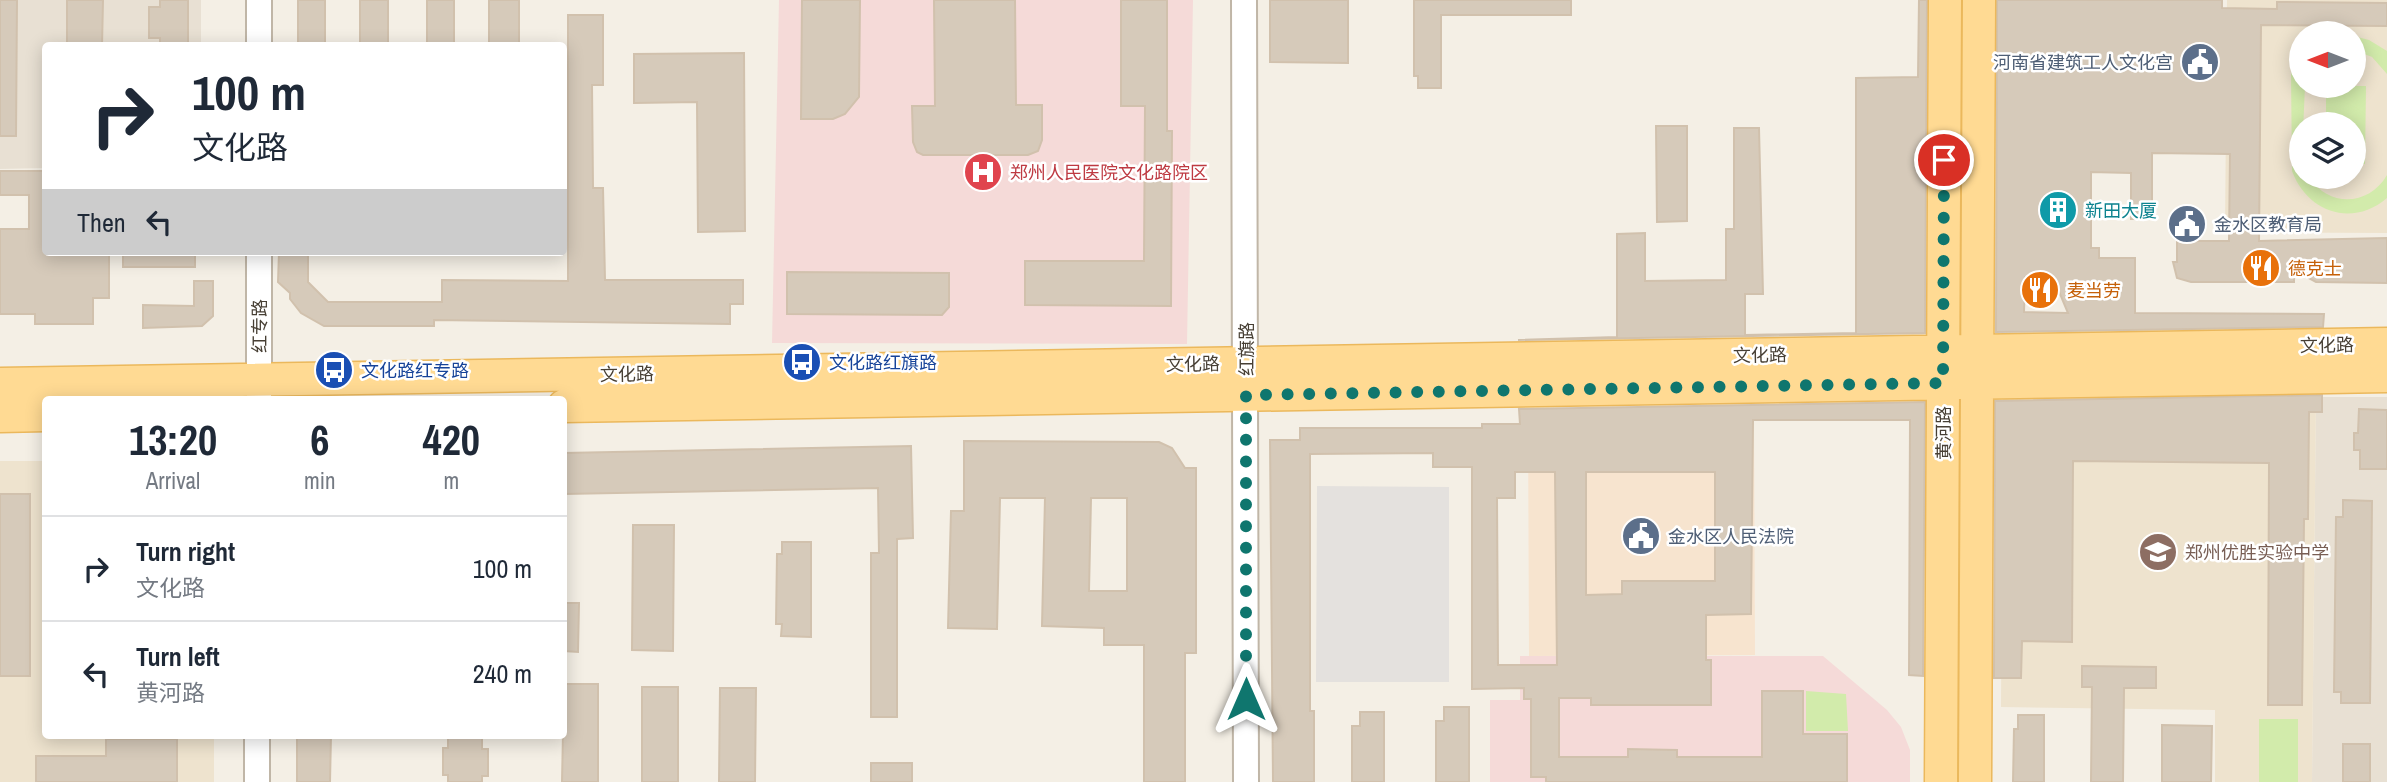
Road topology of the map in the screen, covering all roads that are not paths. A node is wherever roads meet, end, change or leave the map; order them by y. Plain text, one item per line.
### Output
1 (259, 0) edge
2 (1244, 0) edge
3 (1945, 0) edge
4 (1979, 0) edge
5 (259, 42) edge
6 (259, 256) edge
7 (2387, 344) edge
8 (1977, 351) junction
9 (1943, 352) junction
10 (1246, 363) junction
11 (2387, 376) edge
12 (1943, 383) junction
13 (1977, 383) junction
14 (0, 384) edge
15 (259, 389) edge
16 (1246, 395) junction
17 (567, 407) edge
18 (42, 415) edge
19 (0, 416) edge
20 (257, 739) edge
21 (257, 782) edge
22 (1246, 782) edge
23 (1941, 782) edge
24 (1975, 782) edge

1 - 5 street
2 - 10 street, 红旗路
3 - 9 main road, 黄河路
4 - 8 main road, 黄河路
6 - 15 street, 红专路
7 - 8 main road, 文化路
8 - 9 main road, 文化路
8 - 13 main road, 黄河路
9 - 10 main road, 文化路
9 - 12 main road, 黄河路
10 - 15 main road, 文化路
10 - 16 street, 红旗路
11 - 13 main road, 文化路
12 - 13 main road, 文化路
12 - 16 main road, 文化路
12 - 23 main road, 黄河路
13 - 24 main road, 黄河路
14 - 15 main road, 文化路
16 - 17 main road, 文化路
16 - 22 street, 红旗路
18 - 19 main road
20 - 21 street

